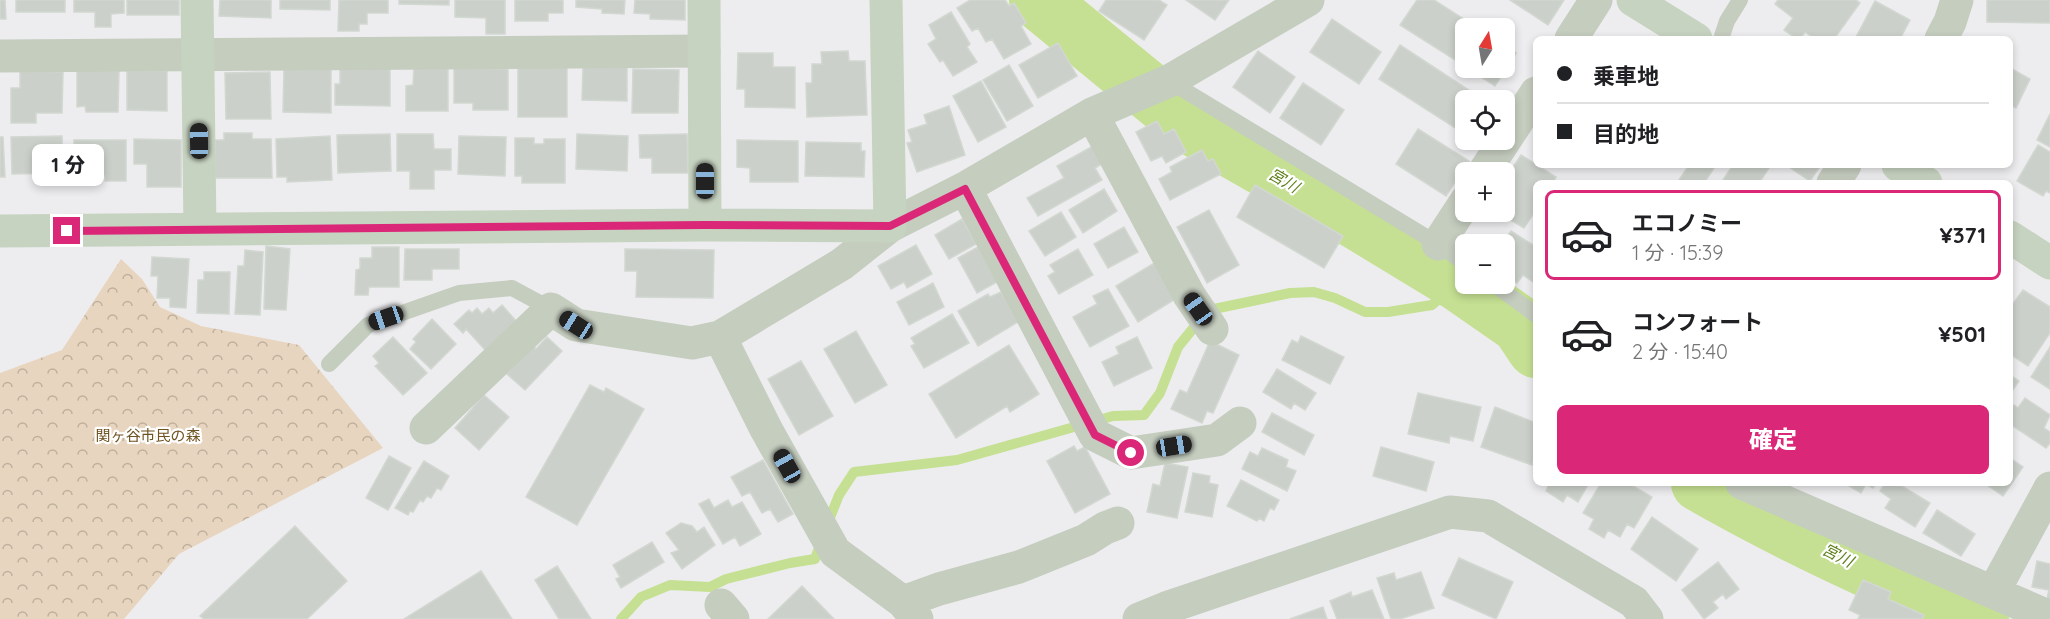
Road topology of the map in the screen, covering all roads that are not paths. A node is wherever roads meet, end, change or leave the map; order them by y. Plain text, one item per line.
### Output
1 (197, 0) edge
2 (704, 0) edge
3 (886, 0) edge
4 (1308, 0) edge
5 (1596, 0) edge
6 (1633, 0) edge
7 (1740, 0) edge
8 (1957, 0) edge
9 (1573, 36) edge
10 (1691, 36) edge
11 (1722, 36) edge
12 (1943, 36) edge
13 (704, 51) junction
14 (197, 54) junction
15 (0, 56) edge
16 (1165, 82) junction
17 (1533, 98) edge
18 (1096, 113) junction
19 (1491, 162) edge
20 (1903, 168) edge
21 (1921, 180) edge
22 (965, 189) junction
23 (1455, 218) edge
24 (705, 225) junction
25 (890, 226) junction
26 (200, 229) junction
27 (0, 231) edge
28 (2013, 239) edge
29 (1438, 244) junction
30 (1455, 256) edge
31 (2050, 262) edge
32 (1508, 294) edge
33 (551, 309) junction
34 (1533, 313) edge
35 (1210, 326) dead end
36 (720, 337) junction
37 (329, 364) dead end
38 (1240, 423) dead end
39 (426, 428) dead end
40 (1749, 486) edge
41 (2050, 488) edge
42 (1118, 523) dead end
43 (1994, 591) junction
44 (910, 611) edge
45 (2050, 617) edge
46 (1139, 619) edge
47 (1647, 619) edge

1 - 14 street
2 - 13 street
3 - 25 street
4 - 16 street
5 - 9 street
6 - 10 street
7 - 11 lane
8 - 12 street
13 - 14 street
13 - 24 street
14 - 15 street
14 - 26 street
16 - 18 street
16 - 29 lane
17 - 19 street
18 - 22 street
18 - 35 street
20 - 21 street
22 - 25 street
22 - 38 street
23 - 29 street
24 - 25 street
24 - 26 street
25 - 36 street
26 - 27 street
28 - 31 street
29 - 30 lane
32 - 34 lane
33 - 36 street
33 - 37 lane
33 - 39 street
36 - 44 street
40 - 43 street
41 - 43 street
42 - 44 street
43 - 45 street
46 - 47 street

